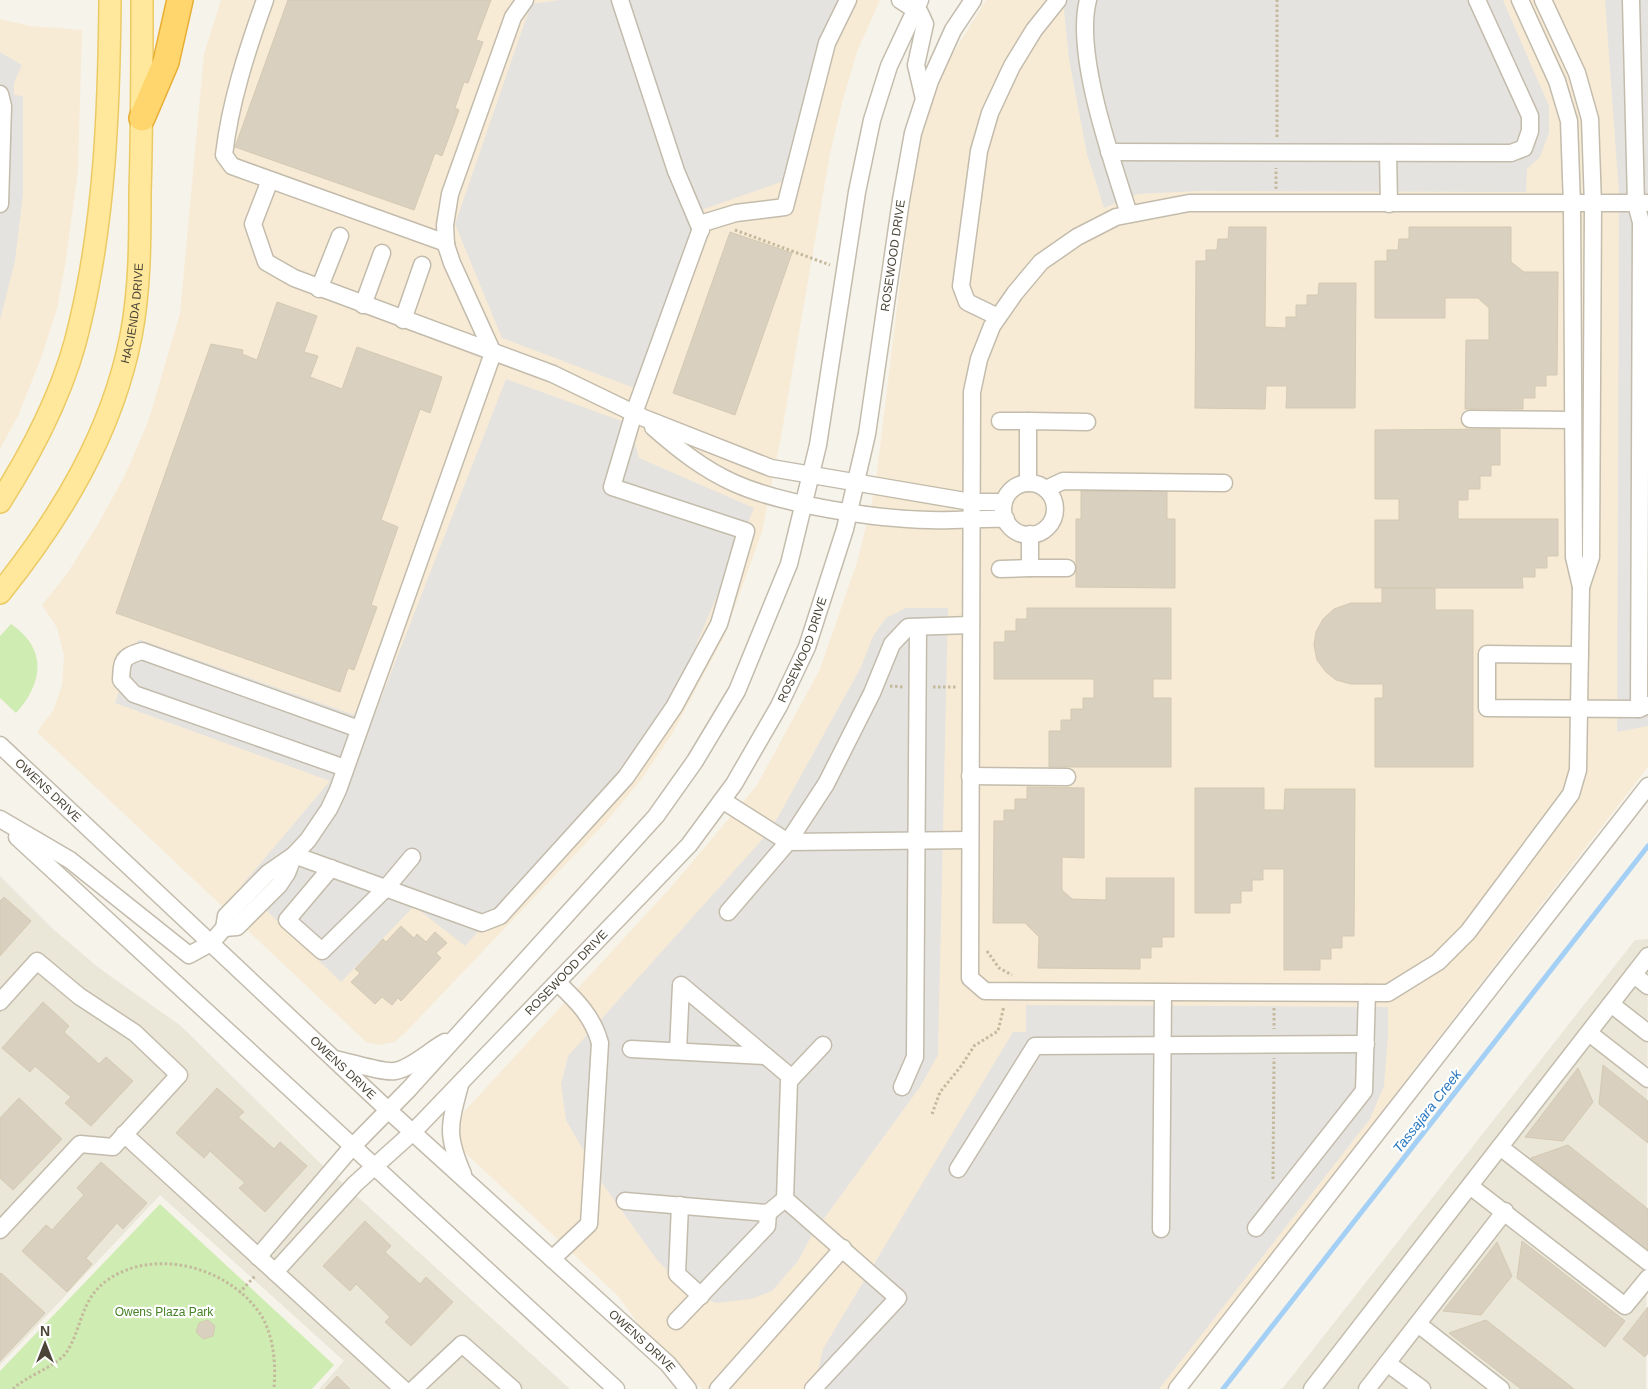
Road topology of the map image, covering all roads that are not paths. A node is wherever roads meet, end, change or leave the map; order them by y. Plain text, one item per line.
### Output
1 (110, 0) edge
2 (142, 0) edge
3 (180, 0) edge
4 (265, 0) edge
5 (525, 0) edge
6 (620, 0) edge
7 (848, 0) edge
8 (900, 0) edge
9 (973, 0) edge
10 (1058, 0) edge
11 (1088, 0) edge
12 (1477, 0) edge
13 (1520, 0) edge
14 (1543, 0) edge
15 (1631, 0) edge
16 (917, 4) edge
17 (0, 94) edge
18 (924, 98) junction
19 (142, 118) junction
20 (1109, 152) junction
21 (1388, 153) junction
22 (270, 180) junction
23 (0, 198) edge
24 (1389, 204) junction
25 (1642, 204) edge
26 (1572, 205) junction
27 (1593, 205) junction
28 (1129, 214) junction
29 (702, 228) junction
30 (340, 236) dead end
31 (446, 243) junction
32 (382, 253) dead end
33 (422, 265) dead end
34 (319, 289) junction
35 (364, 305) junction
36 (998, 318) junction
37 (403, 320) junction
38 (493, 354) junction
39 (639, 415) junction
40 (1470, 419) dead end
41 (1573, 420) junction
42 (1000, 421) dead end
43 (1028, 421) junction
44 (1087, 422) dead end
45 (810, 475) junction
46 (856, 483) junction
47 (1028, 483) junction
48 (1224, 483) dead end
49 (1046, 489) junction
50 (0, 502) edge
51 (804, 502) junction
52 (1004, 502) junction
53 (971, 510) junction
54 (849, 512) junction
55 (1006, 519) junction
56 (1030, 534) junction
57 (1030, 568) junction
58 (1067, 568) dead end
59 (1000, 569) dead end
60 (1581, 587) junction
61 (0, 593) edge
62 (970, 625) junction
63 (918, 627) junction
64 (1580, 655) junction
65 (1643, 707) edge
66 (1580, 708) junction
67 (359, 729) junction
68 (0, 745) edge
69 (345, 768) junction
70 (970, 776) junction
71 (1067, 777) dead end
72 (1648, 786) edge
73 (722, 800) junction
74 (0, 820) edge
75 (918, 840) junction
76 (970, 840) junction
77 (788, 842) junction
78 (294, 855) junction
79 (412, 857) dead end
80 (331, 868) junction
81 (386, 888) junction
82 (728, 912) dead end
83 (211, 943) junction
84 (1648, 956) edge
85 (1634, 975) junction
86 (558, 983) junction
87 (1648, 986) edge
88 (1162, 993) junction
89 (1367, 993) junction
90 (0, 1002) edge
91 (1611, 1004) junction
92 (1589, 1033) junction
93 (1648, 1033) edge
94 (458, 1035) junction
95 (1366, 1044) junction
96 (823, 1045) dead end
97 (1162, 1045) junction
98 (630, 1049) dead end
99 (678, 1051) junction
100 (766, 1056) junction
101 (335, 1060) junction
102 (792, 1078) junction
103 (1648, 1079) edge
104 (461, 1083) junction
105 (902, 1087) dead end
106 (388, 1110) junction
107 (413, 1132) junction
108 (124, 1134) junction
109 (352, 1147) junction
110 (1500, 1147) junction
111 (375, 1166) junction
112 (958, 1169) dead end
113 (466, 1181) junction
114 (1470, 1186) junction
115 (786, 1199) junction
116 (625, 1201) dead end
117 (680, 1205) junction
118 (1505, 1211) junction
119 (768, 1212) junction
120 (1256, 1228) dead end
121 (1161, 1229) dead end
122 (0, 1230) edge
123 (843, 1248) junction
124 (552, 1259) junction
125 (1648, 1262) edge
126 (267, 1265) junction
127 (1648, 1278) edge
128 (701, 1296) junction
129 (676, 1322) dead end
130 (1418, 1324) junction
131 (1387, 1363) junction
132 (403, 1389) edge
133 (414, 1389) edge
134 (513, 1389) edge
135 (616, 1389) edge
136 (688, 1389) edge
137 (718, 1389) edge
138 (813, 1389) edge
139 (1177, 1389) edge
140 (1312, 1389) edge
141 (1367, 1389) edge
142 (1422, 1389) edge
143 (1501, 1389) edge

1 - 50 main road
2 - 19 main road, HACIENDA DRIVE
3 - 19 highway
4 - 22 street
5 - 31 street
6 - 29 street
7 - 29 street
8 - 16 street
9 - 18 street, ROSEWOOD DRIVE
10 - 36 street
11 - 20 street
12 - 21 street
13 - 26 street
14 - 27 street
15 - 25 street
16 - 18 street
16 - 45 street
17 - 23 street
18 - 46 street, ROSEWOOD DRIVE
19 - 61 main road, HACIENDA DRIVE
20 - 21 street
20 - 28 street
21 - 24 street
22 - 31 street
22 - 34 street
24 - 26 street
24 - 28 street
25 - 27 street
25 - 65 street
26 - 27 street
26 - 41 street
27 - 60 street
28 - 36 street
29 - 39 street
30 - 34 street
31 - 38 street
32 - 35 street
33 - 37 street
34 - 35 street
35 - 37 street
36 - 53 street
37 - 38 street
38 - 39 street
38 - 67 street
39 - 45 street
39 - 51 street
39 - 81 street
40 - 41 street
41 - 60 street
42 - 43 street
43 - 44 street
43 - 47 street
45 - 46 street
45 - 51 street
46 - 53 street
46 - 54 street, ROSEWOOD DRIVE
47 - 49 street
47 - 52 street
48 - 49 street
49 - 56 street
51 - 54 street
51 - 94 street
52 - 53 street
52 - 55 street
53 - 54 street
53 - 55 street
53 - 62 street
54 - 73 street, ROSEWOOD DRIVE
55 - 56 street
56 - 57 street
57 - 58 street
57 - 59 street
60 - 64 street
62 - 63 street
62 - 70 street
63 - 75 street
63 - 77 street
64 - 66 street
64 - 66 street
65 - 66 street
66 - 89 street
67 - 69 street
67 - 69 street
68 - 83 street, OWENS DRIVE
69 - 78 street
70 - 71 street
70 - 76 street
72 - 139 street
73 - 77 street
73 - 86 street, ROSEWOOD DRIVE
74 - 83 street
74 - 109 street
75 - 76 street
75 - 77 street
75 - 105 street
76 - 88 street
77 - 82 street
78 - 80 street
78 - 83 street
79 - 81 street
80 - 81 street
80 - 81 street
83 - 101 street, OWENS DRIVE
84 - 85 street
85 - 87 street
85 - 91 street
86 - 104 street, ROSEWOOD DRIVE
86 - 124 street
88 - 89 street
88 - 97 street
89 - 95 street
90 - 108 street
91 - 92 street
91 - 93 street
92 - 103 street
92 - 110 street
94 - 101 street
94 - 106 street
95 - 97 street
95 - 120 street
96 - 102 street
97 - 112 street
97 - 121 street
98 - 99 street
99 - 100 street
99 - 100 street
100 - 102 street
101 - 106 street, OWENS DRIVE
102 - 115 street
104 - 107 street, ROSEWOOD DRIVE
104 - 113 street
106 - 107 street, OWENS DRIVE
106 - 109 street
107 - 111 street, ROSEWOOD DRIVE
107 - 113 street, OWENS DRIVE
108 - 122 street
108 - 126 street
109 - 111 street
109 - 126 street
110 - 114 street
110 - 125 street
111 - 126 street, ROSEWOOD DRIVE
111 - 135 street
113 - 124 street, OWENS DRIVE
114 - 118 street
114 - 140 street
115 - 119 street
115 - 123 street
116 - 117 street
117 - 119 street
117 - 128 street
118 - 127 street
118 - 130 street
119 - 128 street
123 - 137 street
123 - 138 street
124 - 136 street, OWENS DRIVE
126 - 132 street
128 - 129 street
130 - 131 street
130 - 143 street
131 - 141 street
131 - 142 street
133 - 134 street

